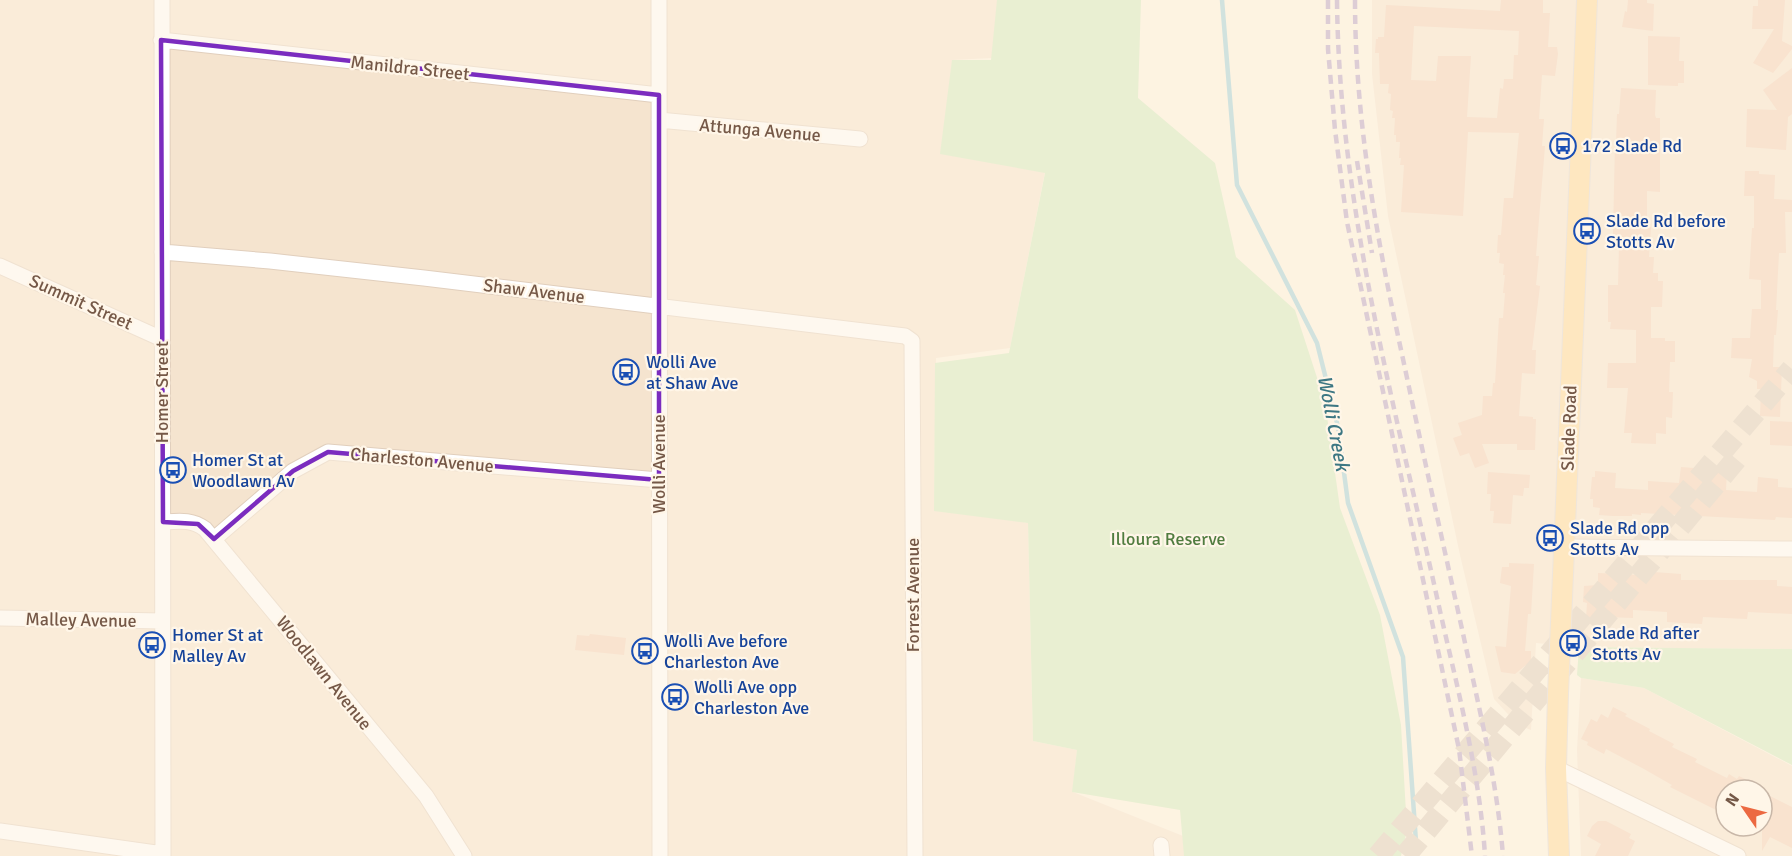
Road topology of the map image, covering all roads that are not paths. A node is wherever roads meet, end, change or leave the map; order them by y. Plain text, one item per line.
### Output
1 (162, 0) edge
2 (659, 0) edge
3 (1587, 0) edge
4 (161, 40) junction
5 (659, 95) junction
6 (659, 120) junction
7 (860, 139) dead end
8 (162, 252) junction
9 (0, 266) edge
10 (659, 306) junction
11 (905, 336) joint
12 (162, 339) junction
13 (659, 480) junction
14 (163, 522) junction
15 (214, 539) junction
16 (1565, 547) junction
17 (1792, 549) edge
18 (0, 618) edge
19 (162, 621) junction
20 (1556, 768) junction
21 (0, 831) edge
22 (163, 855) edge
23 (464, 856) edge
24 (660, 856) edge
25 (915, 856) edge
26 (1559, 856) edge
27 (1738, 856) edge

1 - 4 street, Homer Street
2 - 5 street, Wolli Avenue
3 - 16 main road, Slade Road
4 - 5 street, Manildra Street
4 - 8 street, Homer Street
5 - 6 street, Wolli Avenue
6 - 7 street, Attunga Avenue
6 - 10 street, Wolli Avenue
8 - 10 street, Shaw Avenue
8 - 12 street, Homer Street
9 - 12 street, Summit Street
10 - 11 street, Shaw Avenue
10 - 13 street, Wolli Avenue
11 - 25 street, Forrest Avenue
12 - 14 street, Homer Street
13 - 15 street, Charleston Avenue
13 - 24 street, Wolli Avenue
14 - 15 street, Woodlawn Avenue
14 - 19 street, Homer Street
15 - 23 street, Woodlawn Avenue
16 - 17 street
16 - 20 main road, Slade Road
18 - 19 street, Malley Avenue
19 - 22 street, Homer Street
20 - 26 main road, Slade Road
20 - 27 street
21 - 22 street

